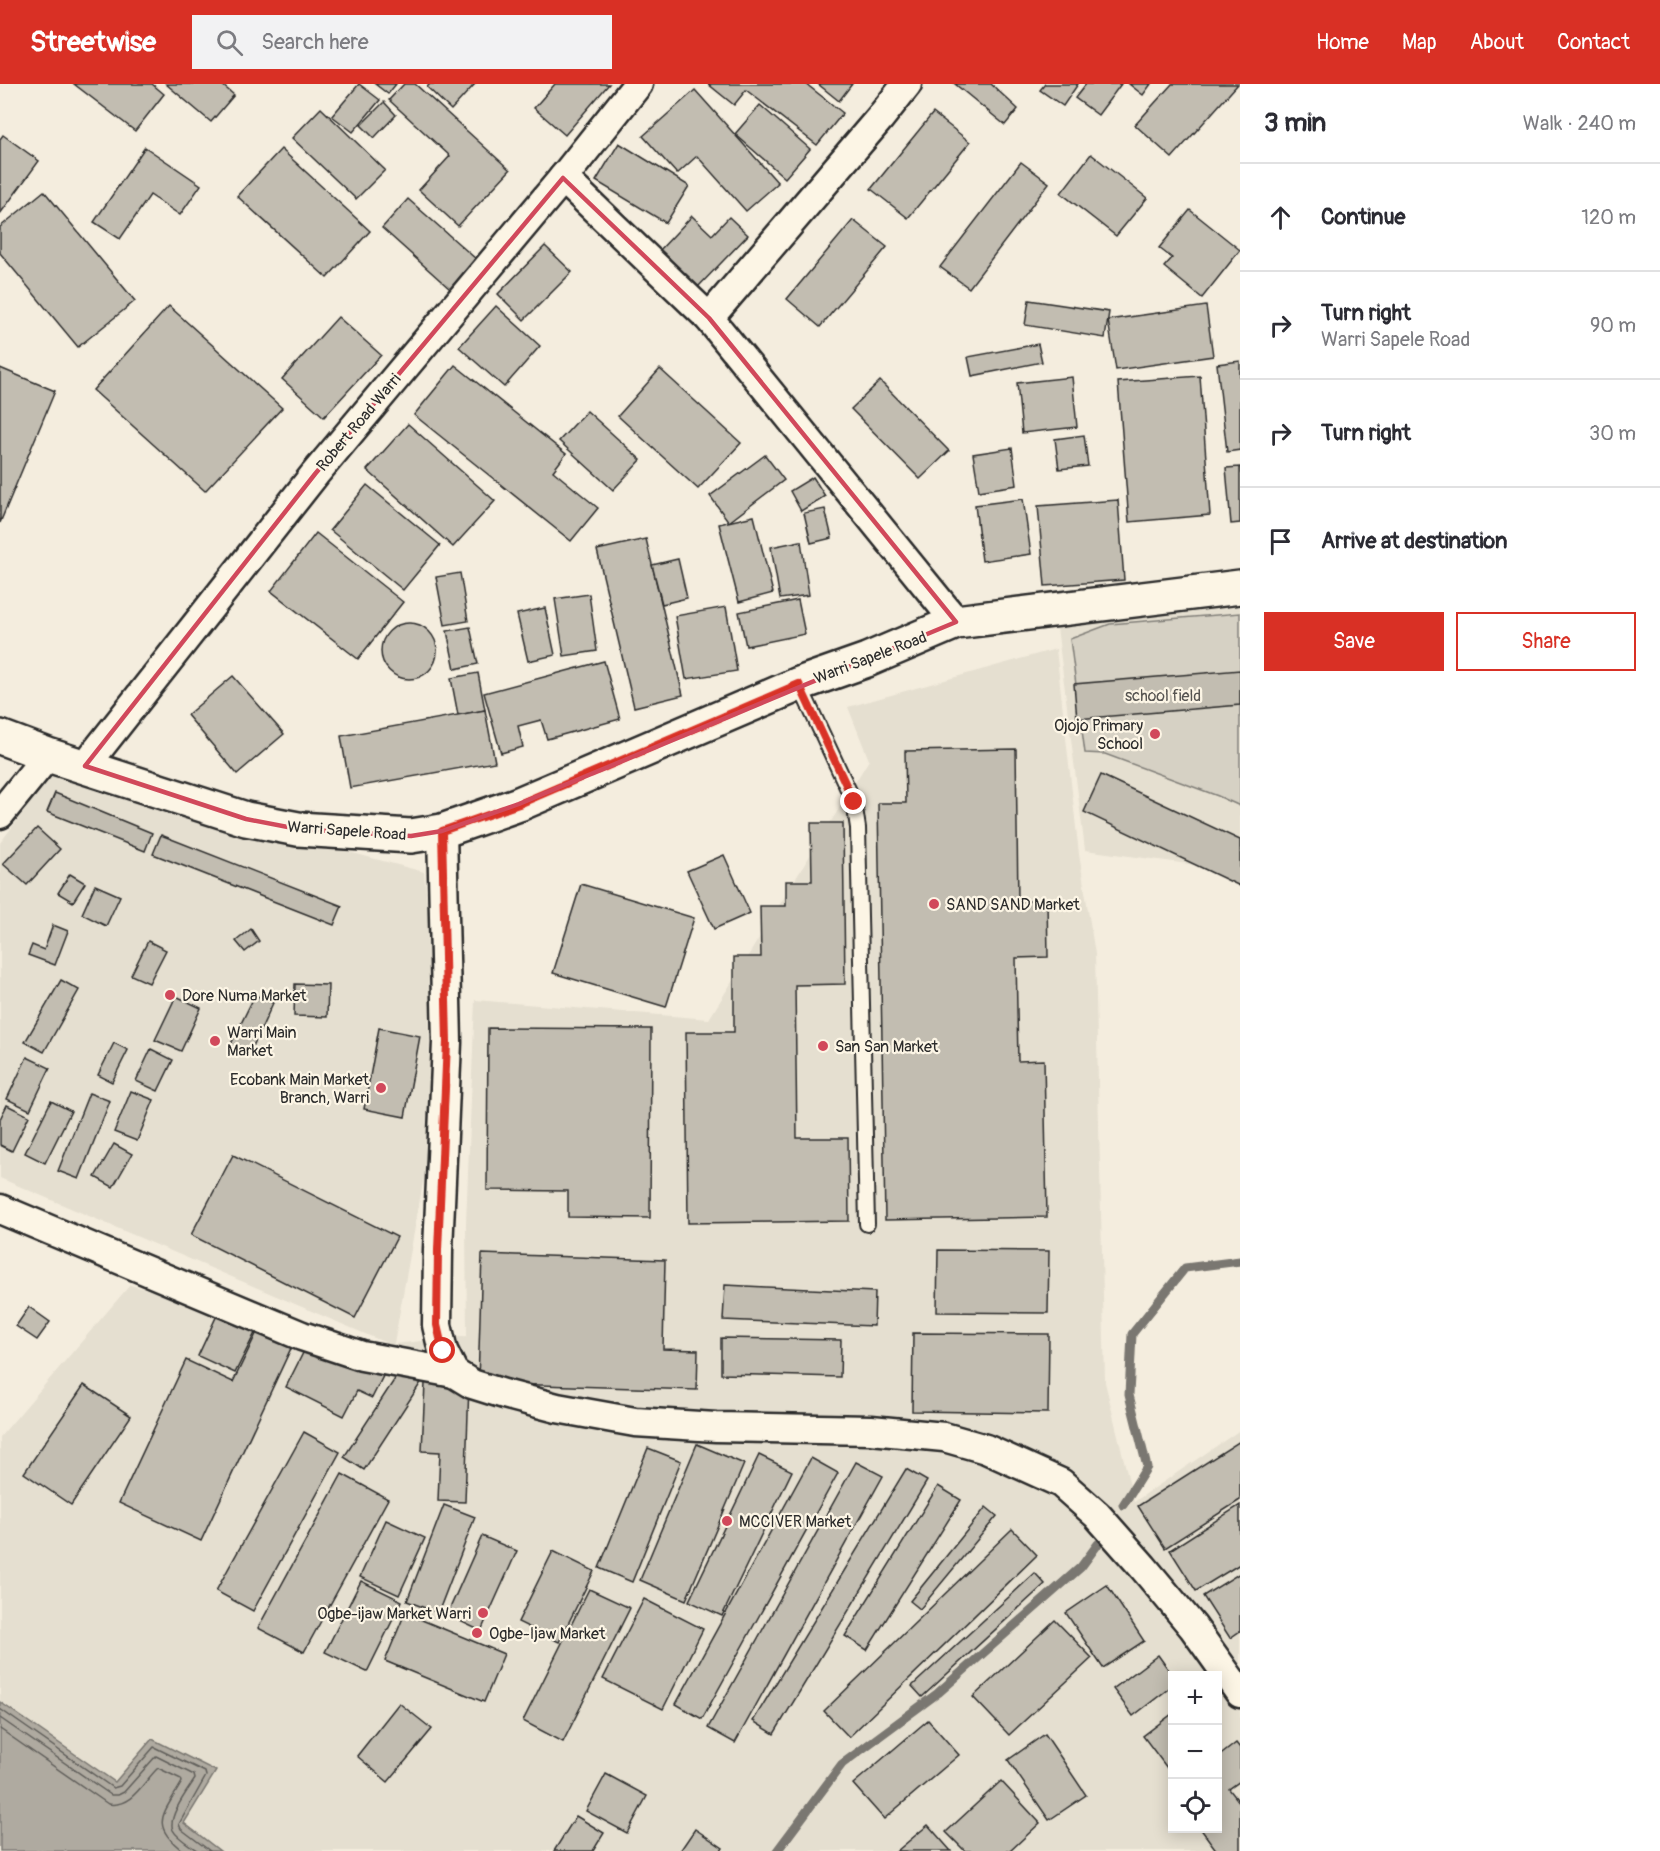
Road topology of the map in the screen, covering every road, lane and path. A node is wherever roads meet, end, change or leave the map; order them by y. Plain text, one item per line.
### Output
1 (638, 84) edge
2 (907, 84) edge
3 (563, 178) junction
4 (709, 318) junction
5 (1240, 587) edge
6 (956, 622) junction
7 (799, 684) junction
8 (0, 737) edge
9 (48, 755) junction
10 (85, 766) junction
11 (0, 814) edge
12 (442, 831) junction
13 (0, 1209) edge
14 (867, 1224) dead end
15 (454, 1373) junction
16 (1240, 1693) edge

1 - 3 street, Robert Road Warri
2 - 4 street
3 - 4 street
3 - 10 street, Robert Road Warri
4 - 6 street
5 - 6 main road, Warri Sapele Road
6 - 7 main road, Warri Sapele Road
7 - 12 main road, Warri Sapele Road
7 - 14 lane
8 - 9 main road, Warri Sapele Road
9 - 10 main road, Warri Sapele Road
9 - 11 street
10 - 12 main road, Warri Sapele Road
12 - 15 street
13 - 15 street
15 - 16 street

